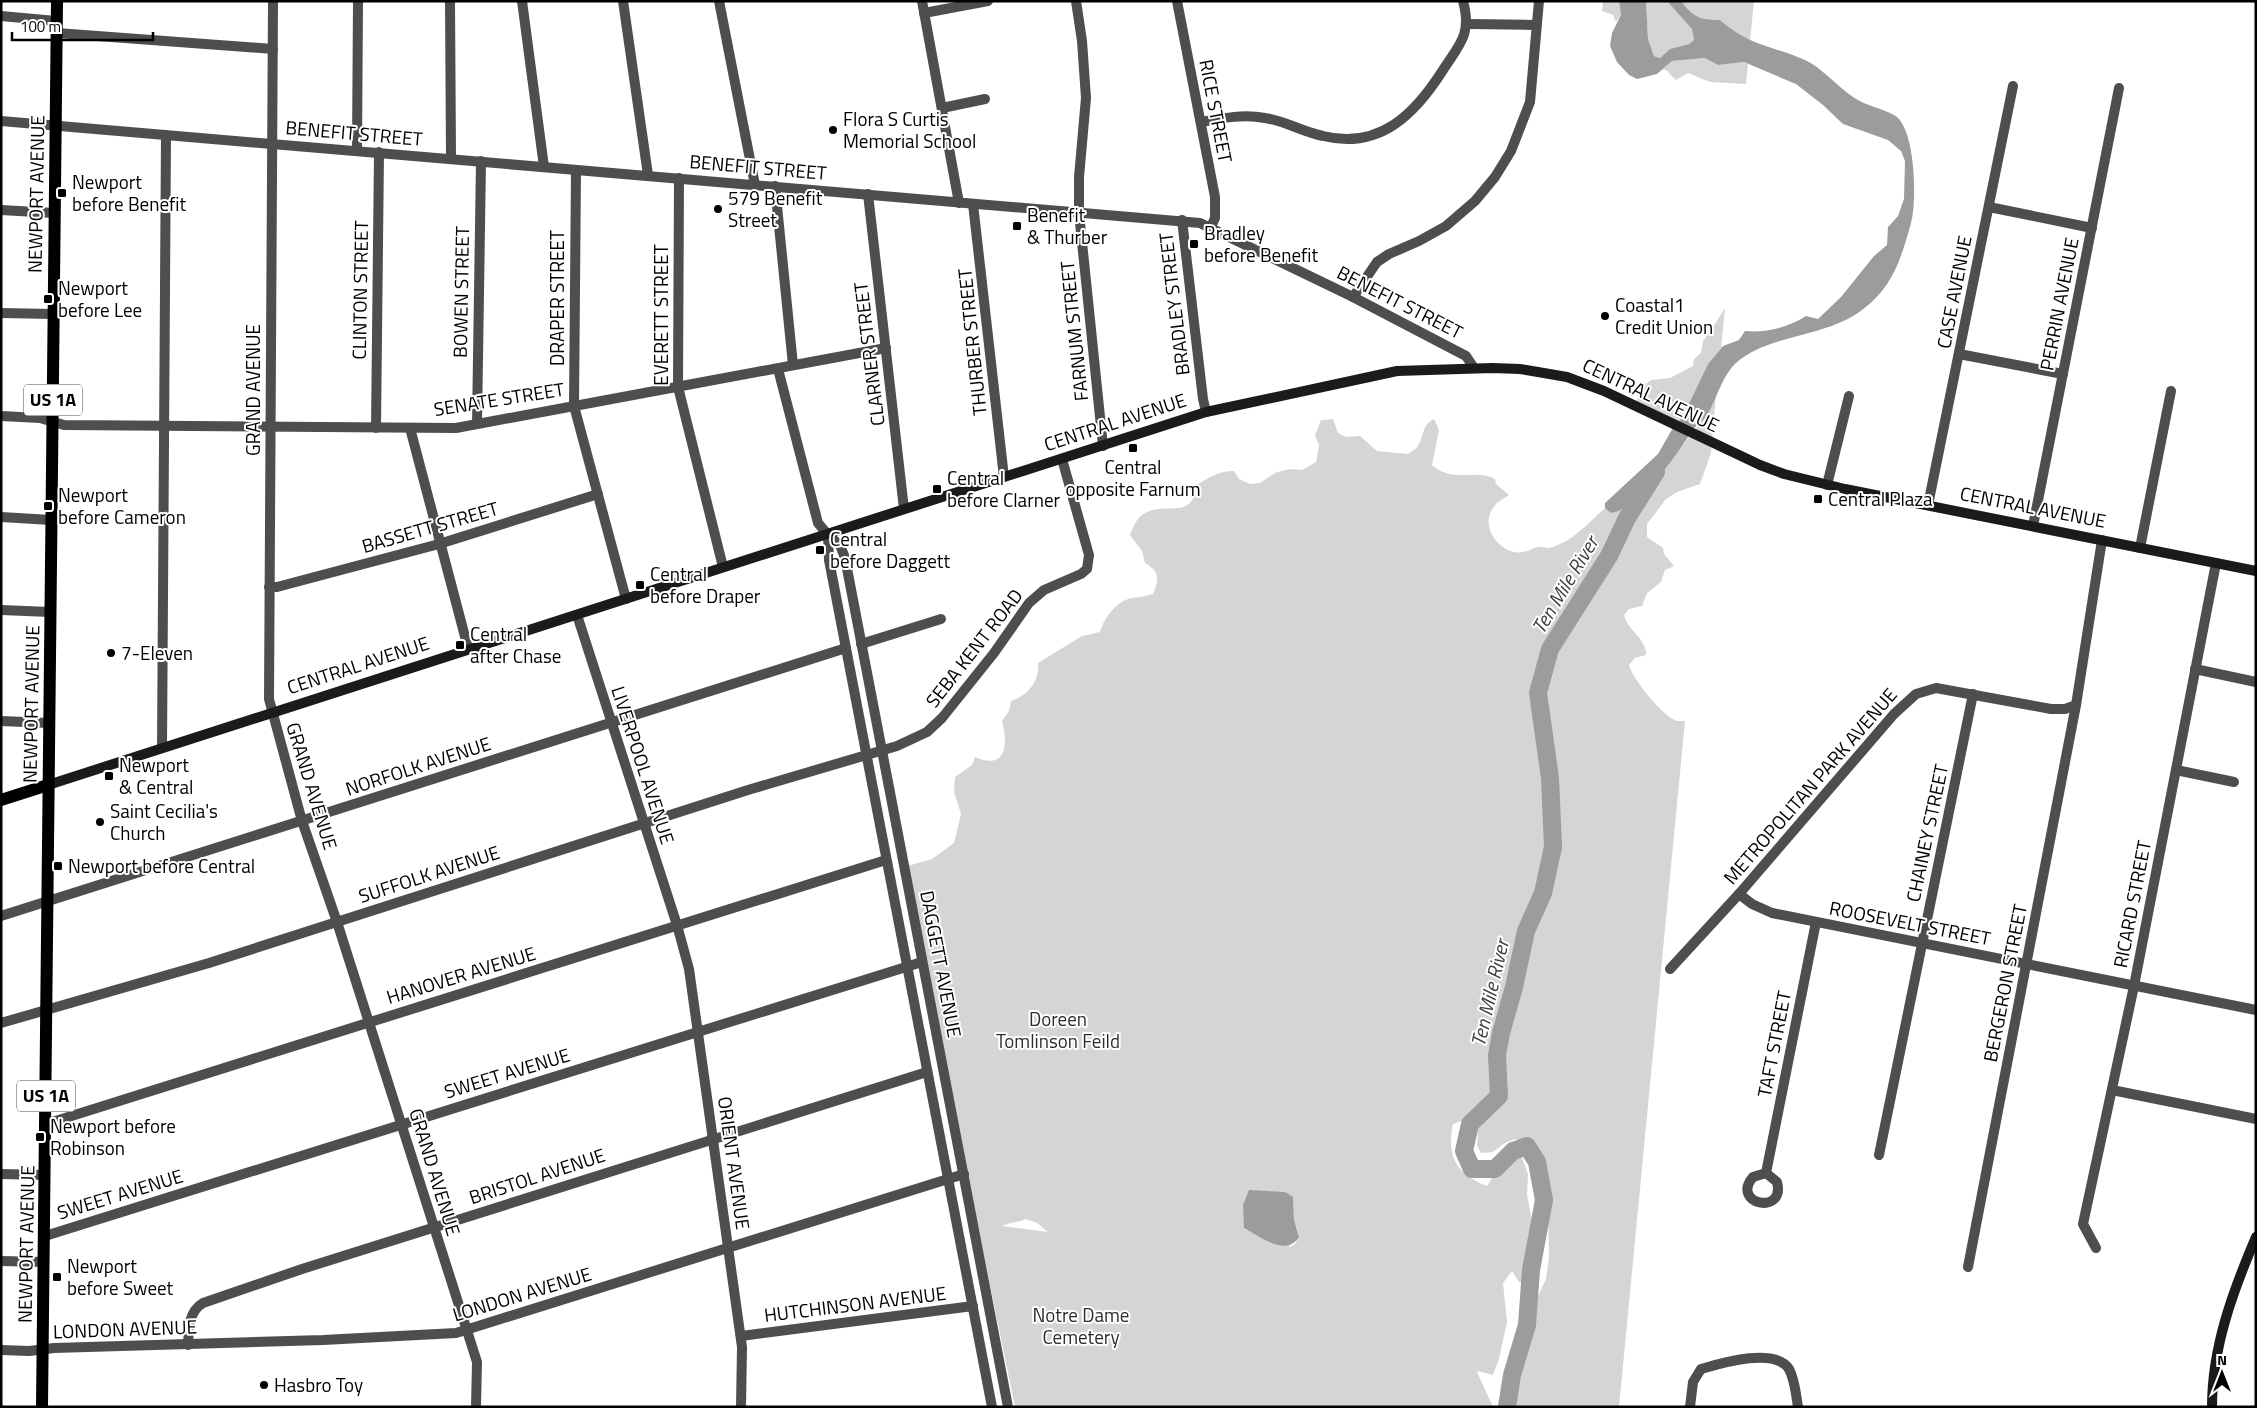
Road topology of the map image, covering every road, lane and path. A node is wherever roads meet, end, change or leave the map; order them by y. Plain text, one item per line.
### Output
1 (57, 1) edge
2 (273, 1) edge
3 (358, 1) edge
4 (450, 1) edge
5 (522, 1) edge
6 (624, 1) edge
7 (719, 1) edge
8 (922, 1) edge
9 (988, 1) edge
10 (1076, 1) edge
11 (1177, 1) edge
12 (1463, 1) edge
13 (1539, 1) edge
14 (924, 13) junction
15 (1, 16) edge
16 (1468, 24) junction
17 (1536, 25) junction
18 (56, 27) junction
19 (272, 49) junction
20 (2013, 86) dead end
21 (2119, 88) dead end
22 (985, 99) dead end
23 (942, 108) junction
24 (1, 121) edge
25 (1201, 122) junction
26 (56, 126) junction
27 (166, 135) junction
28 (272, 144) junction
29 (357, 150) junction
30 (379, 152) junction
31 (451, 158) junction
32 (481, 161) junction
33 (544, 167) junction
34 (576, 170) junction
35 (648, 175) junction
36 (679, 178) junction
37 (755, 185) junction
38 (775, 186) junction
39 (868, 194) junction
40 (959, 202) junction
41 (973, 204) junction
42 (1988, 207) junction
43 (1, 210) edge
44 (54, 213) junction
45 (1079, 213) junction
46 (1182, 220) junction
47 (1211, 227) junction
48 (2092, 228) junction
49 (1353, 297) junction
50 (1, 313) edge
51 (53, 314) junction
52 (886, 348) junction
53 (1959, 354) junction
54 (793, 365) junction
55 (1474, 368) junction
56 (778, 369) junction
57 (2063, 374) junction
58 (678, 387) junction
59 (2171, 391) dead end
60 (1849, 396) dead end
61 (574, 406) junction
62 (1206, 412) junction
63 (1, 416) edge
64 (53, 422) junction
65 (477, 424) junction
66 (164, 426) junction
67 (271, 428) junction
68 (376, 428) junction
69 (410, 428) junction
70 (1103, 446) junction
71 (1062, 459) junction
72 (1004, 477) junction
73 (1827, 485) junction
74 (598, 494) junction
75 (1928, 505) junction
76 (904, 509) junction
77 (1, 517) edge
78 (51, 520) junction
79 (2033, 526) junction
80 (828, 535) junction
81 (2102, 540) junction
82 (439, 544) junction
83 (2140, 548) junction
84 (2216, 563) junction
85 (723, 567) junction
86 (2256, 571) edge
87 (269, 587) junction
88 (626, 599) junction
89 (1, 610) edge
90 (50, 612) junction
91 (577, 615) junction
92 (941, 619) dead end
93 (861, 644) junction
94 (468, 648) junction
95 (846, 648) junction
96 (2195, 669) junction
97 (2256, 682) edge
98 (1973, 694) junction
99 (2076, 705) junction
100 (272, 713) junction
101 (1, 721) edge
102 (49, 723) junction
103 (611, 723) junction
104 (162, 748) junction
105 (882, 749) junction
106 (866, 754) junction
107 (2176, 770) junction
108 (2234, 782) dead end
109 (48, 785) junction
110 (1, 800) edge
111 (302, 821) junction
112 (644, 824) junction
113 (886, 860) junction
114 (1739, 894) junction
115 (48, 902) junction
116 (1, 916) edge
117 (337, 922) junction
118 (1816, 922) junction
119 (677, 925) junction
120 (1922, 943) junction
121 (922, 962) junction
122 (2026, 964) junction
123 (906, 966) junction
124 (1670, 969) dead end
125 (2134, 986) junction
126 (47, 1009) junction
127 (2256, 1010) edge
128 (368, 1022) junction
129 (1, 1023) edge
130 (698, 1031) junction
131 (927, 1072) junction
132 (2112, 1090) junction
133 (2256, 1119) edge
134 (46, 1124) junction
135 (401, 1124) junction
136 (713, 1138) junction
137 (1879, 1155) dead end
138 (1766, 1173) dead end
139 (1, 1174) edge
140 (964, 1174) junction
141 (45, 1176) junction
142 (947, 1179) junction
143 (434, 1228) junction
144 (45, 1236) junction
145 (2256, 1237) edge
146 (729, 1248) junction
147 (2096, 1248) dead end
148 (1, 1261) edge
149 (44, 1262) junction
150 (1968, 1267) dead end
151 (973, 1306) junction
152 (467, 1331) junction
153 (741, 1336) junction
154 (188, 1345) junction
155 (43, 1349) junction
156 (1, 1350) edge
157 (42, 1407) edge
158 (476, 1407) edge
159 (741, 1407) edge
160 (992, 1407) edge
161 (1008, 1407) edge
162 (1690, 1407) edge
163 (1798, 1407) edge
164 (2212, 1407) edge

1 - 18 main road, NEWPORT AVENUE / US 1A
2 - 19 street, GRAND AVENUE
3 - 29 street
4 - 31 street
5 - 33 street
6 - 35 street
7 - 37 street
8 - 14 street
9 - 14 street
10 - 45 street, FARNUM STREET
11 - 25 street, RICE STREET
12 - 16 street
13 - 17 street
14 - 23 street
15 - 18 street
16 - 17 street
16 - 25 street
17 - 49 street
18 - 19 street
18 - 26 main road, NEWPORT AVENUE / US 1A
19 - 28 street, GRAND AVENUE
20 - 42 street, CASE AVENUE
21 - 48 street, PERRIN AVENUE
22 - 23 street
23 - 40 street
24 - 26 street, BENEFIT STREET
25 - 47 street, RICE STREET
26 - 27 street, BENEFIT STREET
26 - 44 main road, NEWPORT AVENUE / US 1A
27 - 28 street, BENEFIT STREET
27 - 66 street
28 - 29 street, BENEFIT STREET
28 - 67 street, GRAND AVENUE
29 - 30 street, BENEFIT STREET
30 - 31 street, BENEFIT STREET
30 - 68 street, CLINTON STREET
31 - 32 street, BENEFIT STREET
32 - 33 street, BENEFIT STREET
32 - 65 street, BOWEN STREET
33 - 34 street, BENEFIT STREET
34 - 35 street, BENEFIT STREET
34 - 61 street, DRAPER STREET
35 - 36 street, BENEFIT STREET
36 - 37 street, BENEFIT STREET
36 - 58 street, EVERETT STREET
37 - 38 street, BENEFIT STREET
38 - 39 street, BENEFIT STREET
38 - 54 street
39 - 40 street, BENEFIT STREET
39 - 52 street, CLARNER STREET
40 - 41 street, BENEFIT STREET
41 - 45 street, BENEFIT STREET
41 - 72 street, THURBER STREET
42 - 48 street
42 - 53 street, CASE AVENUE
43 - 44 street
44 - 51 main road, NEWPORT AVENUE / US 1A
45 - 46 street, BENEFIT STREET
45 - 70 street, FARNUM STREET
46 - 47 street, BENEFIT STREET
46 - 62 street, BRADLEY STREET
47 - 49 street, BENEFIT STREET
48 - 57 street, PERRIN AVENUE
49 - 55 street, BENEFIT STREET
50 - 51 street
51 - 64 main road, NEWPORT AVENUE / US 1A
52 - 54 street, SENATE STREET
52 - 76 street, CLARNER STREET
53 - 57 street
53 - 75 street, CASE AVENUE
54 - 56 street, SENATE STREET
55 - 62 main road, CENTRAL AVENUE
55 - 73 main road, CENTRAL AVENUE
56 - 58 street, SENATE STREET
56 - 80 street, DAGGETT AVENUE
57 - 79 street, PERRIN AVENUE
58 - 61 street, SENATE STREET
58 - 85 street, EVERETT STREET
59 - 83 street
60 - 73 street
61 - 65 street, SENATE STREET
61 - 74 street, DRAPER STREET
62 - 70 main road, CENTRAL AVENUE
63 - 64 street, SENATE STREET
64 - 66 street, SENATE STREET
64 - 78 main road, NEWPORT AVENUE / US 1A
65 - 69 street, SENATE STREET
66 - 67 street, SENATE STREET
66 - 104 street
67 - 68 street, SENATE STREET
67 - 87 street, GRAND AVENUE
68 - 69 street, SENATE STREET
69 - 82 street
70 - 71 main road, CENTRAL AVENUE
71 - 72 main road, CENTRAL AVENUE
71 - 105 street, SEBA KENT ROAD
72 - 76 main road, CENTRAL AVENUE
73 - 75 main road, CENTRAL AVENUE
74 - 82 street, BASSETT STREET
74 - 88 street, DRAPER STREET
75 - 79 main road, CENTRAL AVENUE
76 - 80 main road, CENTRAL AVENUE
77 - 78 street
78 - 90 main road, NEWPORT AVENUE / US 1A
79 - 81 main road, CENTRAL AVENUE
80 - 85 main road, CENTRAL AVENUE
80 - 93 street, DAGGETT AVENUE
80 - 95 street, DAGGETT AVENUE
81 - 83 main road, CENTRAL AVENUE
81 - 99 street
82 - 87 street, BASSETT STREET
82 - 94 street
83 - 84 main road, CENTRAL AVENUE
84 - 86 main road, CENTRAL AVENUE
84 - 96 street, RICARD STREET
85 - 88 main road, CENTRAL AVENUE
87 - 100 street, GRAND AVENUE
88 - 91 main road, CENTRAL AVENUE
89 - 90 street
90 - 102 main road, NEWPORT AVENUE / US 1A
91 - 94 main road, CENTRAL AVENUE
91 - 103 street, LIVERPOOL AVENUE
92 - 93 street
93 - 105 street, DAGGETT AVENUE
94 - 100 main road, CENTRAL AVENUE
95 - 103 street, NORFOLK AVENUE
95 - 106 street, DAGGETT AVENUE
96 - 97 street
96 - 107 street, RICARD STREET
98 - 99 street, METROPOLITAN PARK AVENUE
98 - 114 street, METROPOLITAN PARK AVENUE
98 - 120 street, CHAINEY STREET
99 - 122 street, BERGERON STREET
100 - 104 main road, CENTRAL AVENUE
100 - 111 street, GRAND AVENUE
101 - 102 street
102 - 109 main road, NEWPORT AVENUE / US 1A
103 - 111 street, NORFOLK AVENUE
103 - 112 street, LIVERPOOL AVENUE
104 - 109 main road, CENTRAL AVENUE
105 - 106 street, SEBA KENT ROAD
105 - 121 street, DAGGETT AVENUE
106 - 112 street, SUFFOLK AVENUE
106 - 113 street, DAGGETT AVENUE
107 - 108 street
107 - 125 street, RICARD STREET
109 - 110 main road, CENTRAL AVENUE
109 - 115 main road, NEWPORT AVENUE / US 1A
111 - 115 street, NORFOLK AVENUE
111 - 117 street, GRAND AVENUE
112 - 117 street, SUFFOLK AVENUE
112 - 119 street, LIVERPOOL AVENUE
113 - 119 street, HANOVER AVENUE
113 - 123 street, DAGGETT AVENUE
114 - 118 street, ROOSEVELT STREET
114 - 124 street, METROPOLITAN PARK AVENUE
115 - 116 street, NORFOLK AVENUE
115 - 126 main road, NEWPORT AVENUE / US 1A
117 - 126 street, SUFFOLK AVENUE
117 - 128 street, GRAND AVENUE
118 - 120 street, ROOSEVELT STREET
118 - 138 street, TAFT STREET
119 - 128 street, HANOVER AVENUE
119 - 130 street, ORIENT AVENUE
120 - 122 street, ROOSEVELT STREET
120 - 137 street, CHAINEY STREET
121 - 123 street, SWEET AVENUE
121 - 140 street, DAGGETT AVENUE
122 - 125 street, ROOSEVELT STREET
122 - 150 street, BERGERON STREET
123 - 130 street, SWEET AVENUE
123 - 131 street, DAGGETT AVENUE
125 - 127 street, ROOSEVELT STREET
125 - 132 street, RICARD STREET
126 - 129 street, SUFFOLK AVENUE
126 - 134 main road, NEWPORT AVENUE / US 1A
128 - 134 street, HANOVER AVENUE
128 - 135 street, GRAND AVENUE
130 - 135 street, SWEET AVENUE
130 - 136 street, ORIENT AVENUE
131 - 136 street, BRISTOL AVENUE
131 - 142 street, DAGGETT AVENUE
132 - 133 street
132 - 147 street, RICARD STREET
134 - 141 main road, NEWPORT AVENUE / US 1A
135 - 143 street, GRAND AVENUE
135 - 144 street, SWEET AVENUE
136 - 143 street, BRISTOL AVENUE
136 - 146 street, ORIENT AVENUE
139 - 141 street
140 - 142 street, LONDON AVENUE
140 - 161 street, DAGGETT AVENUE
141 - 144 main road, NEWPORT AVENUE / US 1A
142 - 146 street, LONDON AVENUE
142 - 151 street, DAGGETT AVENUE
143 - 152 street, GRAND AVENUE
143 - 154 street, BRISTOL AVENUE
144 - 149 main road, NEWPORT AVENUE / US 1A
145 - 164 main road
146 - 152 street, LONDON AVENUE
146 - 153 street, ORIENT AVENUE
148 - 149 street
149 - 155 main road, NEWPORT AVENUE / US 1A
151 - 153 street, HUTCHINSON AVENUE
151 - 160 street, DAGGETT AVENUE
152 - 154 street, LONDON AVENUE
152 - 158 street, GRAND AVENUE
153 - 159 street, ORIENT AVENUE
154 - 155 street, LONDON AVENUE
155 - 156 street, LONDON AVENUE
155 - 157 main road, NEWPORT AVENUE / US 1A
162 - 163 street

